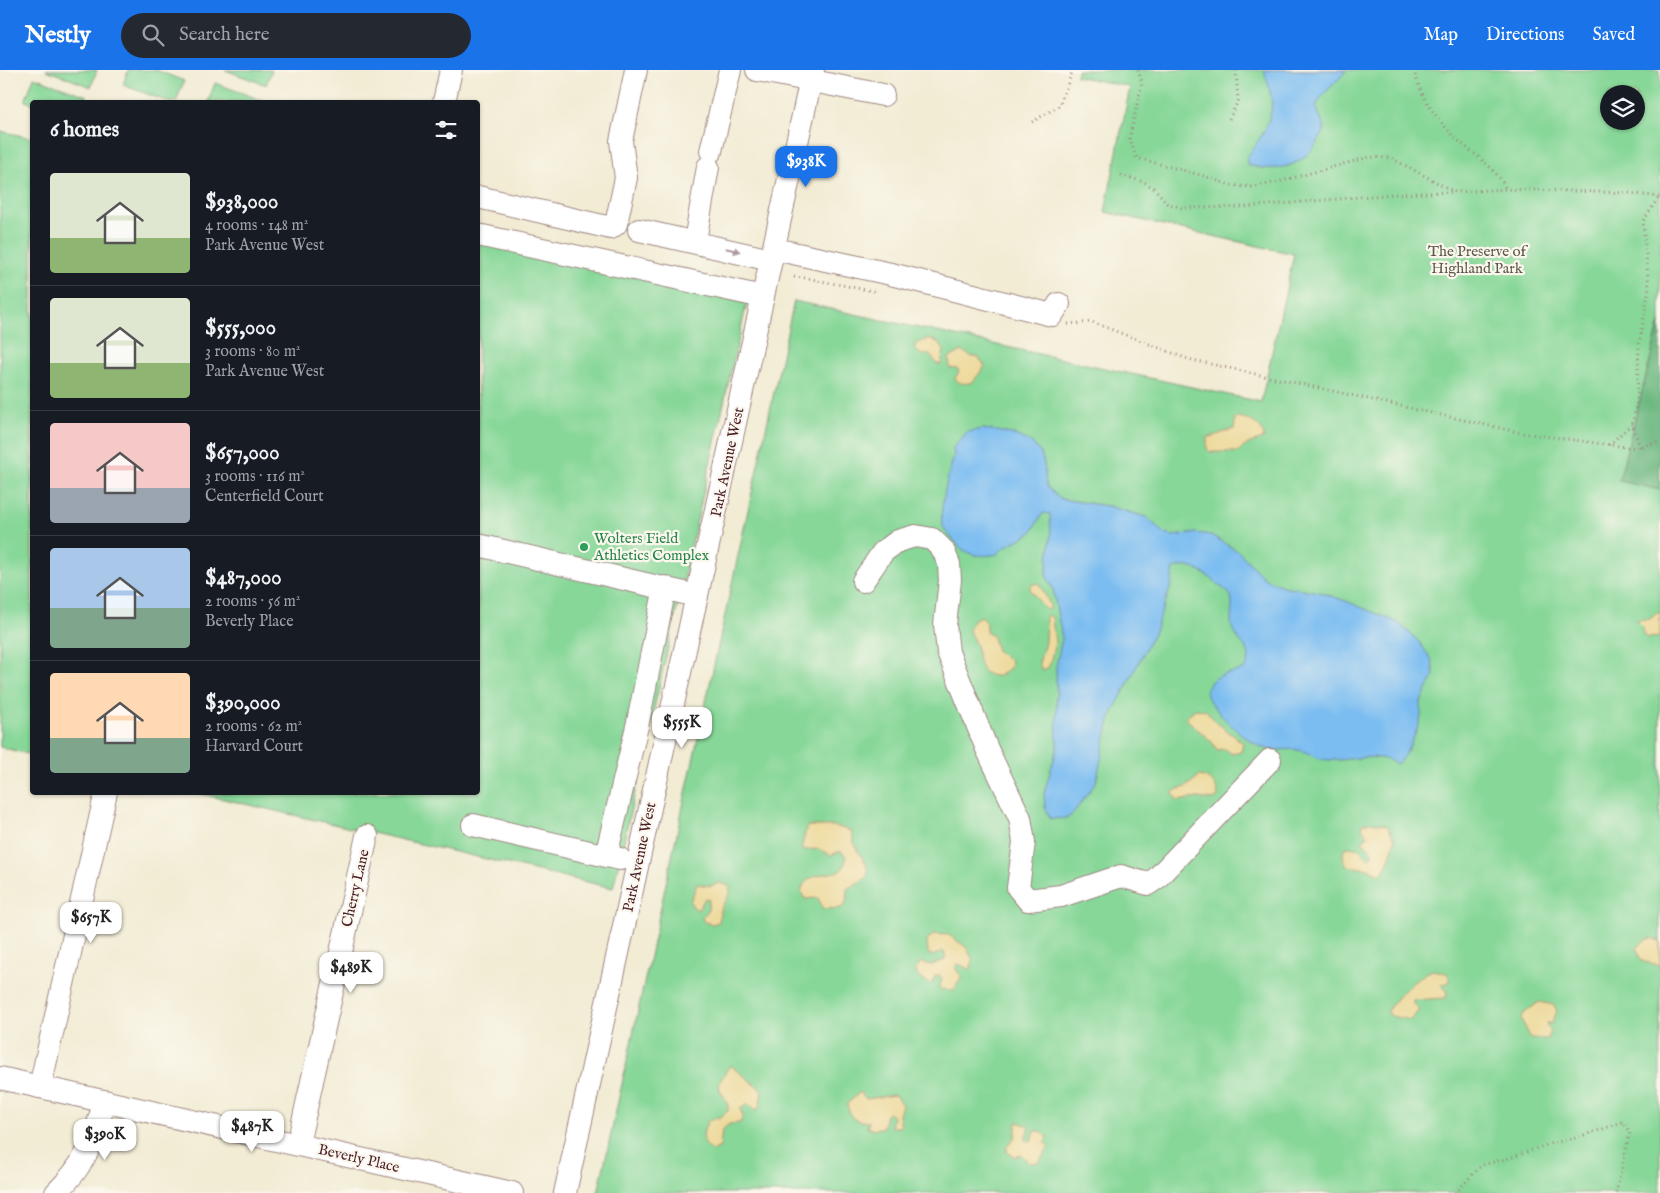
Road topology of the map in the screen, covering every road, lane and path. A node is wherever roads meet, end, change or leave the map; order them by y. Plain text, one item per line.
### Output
1 (451, 70) edge
2 (636, 70) edge
3 (730, 70) edge
4 (757, 70) edge
5 (1073, 70) edge
6 (1138, 70) edge
7 (1236, 70) edge
8 (1414, 70) edge
9 (812, 76) edge
10 (882, 95) dead end
11 (444, 100) edge
12 (1229, 119) dead end
13 (1032, 122) dead end
14 (1121, 175) dead end
15 (1506, 189) junction
16 (1454, 192) junction
17 (1660, 197) edge
18 (480, 198) edge
19 (639, 230) dead end
20 (480, 235) edge
21 (695, 241) junction
22 (772, 255) junction
23 (794, 277) dead end
24 (882, 293) dead end
25 (763, 297) junction
26 (1059, 304) dead end
27 (1061, 327) dead end
28 (1632, 424) junction
29 (1660, 442) edge
30 (1609, 445) junction
31 (1640, 447) junction
32 (480, 545) edge
33 (863, 581) dead end
34 (665, 588) junction
35 (697, 596) junction
36 (1270, 760) dead end
37 (105, 795) edge
38 (473, 825) dead end
39 (367, 836) dead end
40 (606, 856) junction
41 (638, 863) junction
42 (0, 1078) edge
43 (40, 1087) junction
44 (105, 1101) junction
45 (298, 1144) junction
46 (507, 1192) edge
47 (56, 1193) edge
48 (566, 1193) edge
49 (1455, 1193) edge
50 (1616, 1193) edge

1 - 11 street
2 - 18 street
3 - 21 street
4 - 9 street
5 - 13 path
6 - 16 path
7 - 12 path
8 - 15 path
9 - 10 street
9 - 22 street, Park Avenue West
14 - 16 path
15 - 16 path
15 - 17 path
17 - 28 path
19 - 21 street
20 - 25 street
21 -> 22 street
22 - 25 street, Park Avenue West
22 - 26 street
23 - 24 path
25 - 35 street, Park Avenue West
27 - 30 path
28 - 30 path
28 - 31 path
29 - 31 path
30 - 31 path
32 - 34 street
33 - 36 street
34 - 35 street
34 - 40 street
35 - 41 street, Park Avenue West
37 - 43 street
38 - 40 street
39 - 45 street, Cherry Lane
40 - 41 street
41 - 48 street, Park Avenue West
42 - 43 street, Beverly Place
43 - 44 street, Beverly Place
44 - 45 street, Beverly Place
44 - 47 street
45 - 46 street, Beverly Place
49 - 50 path

